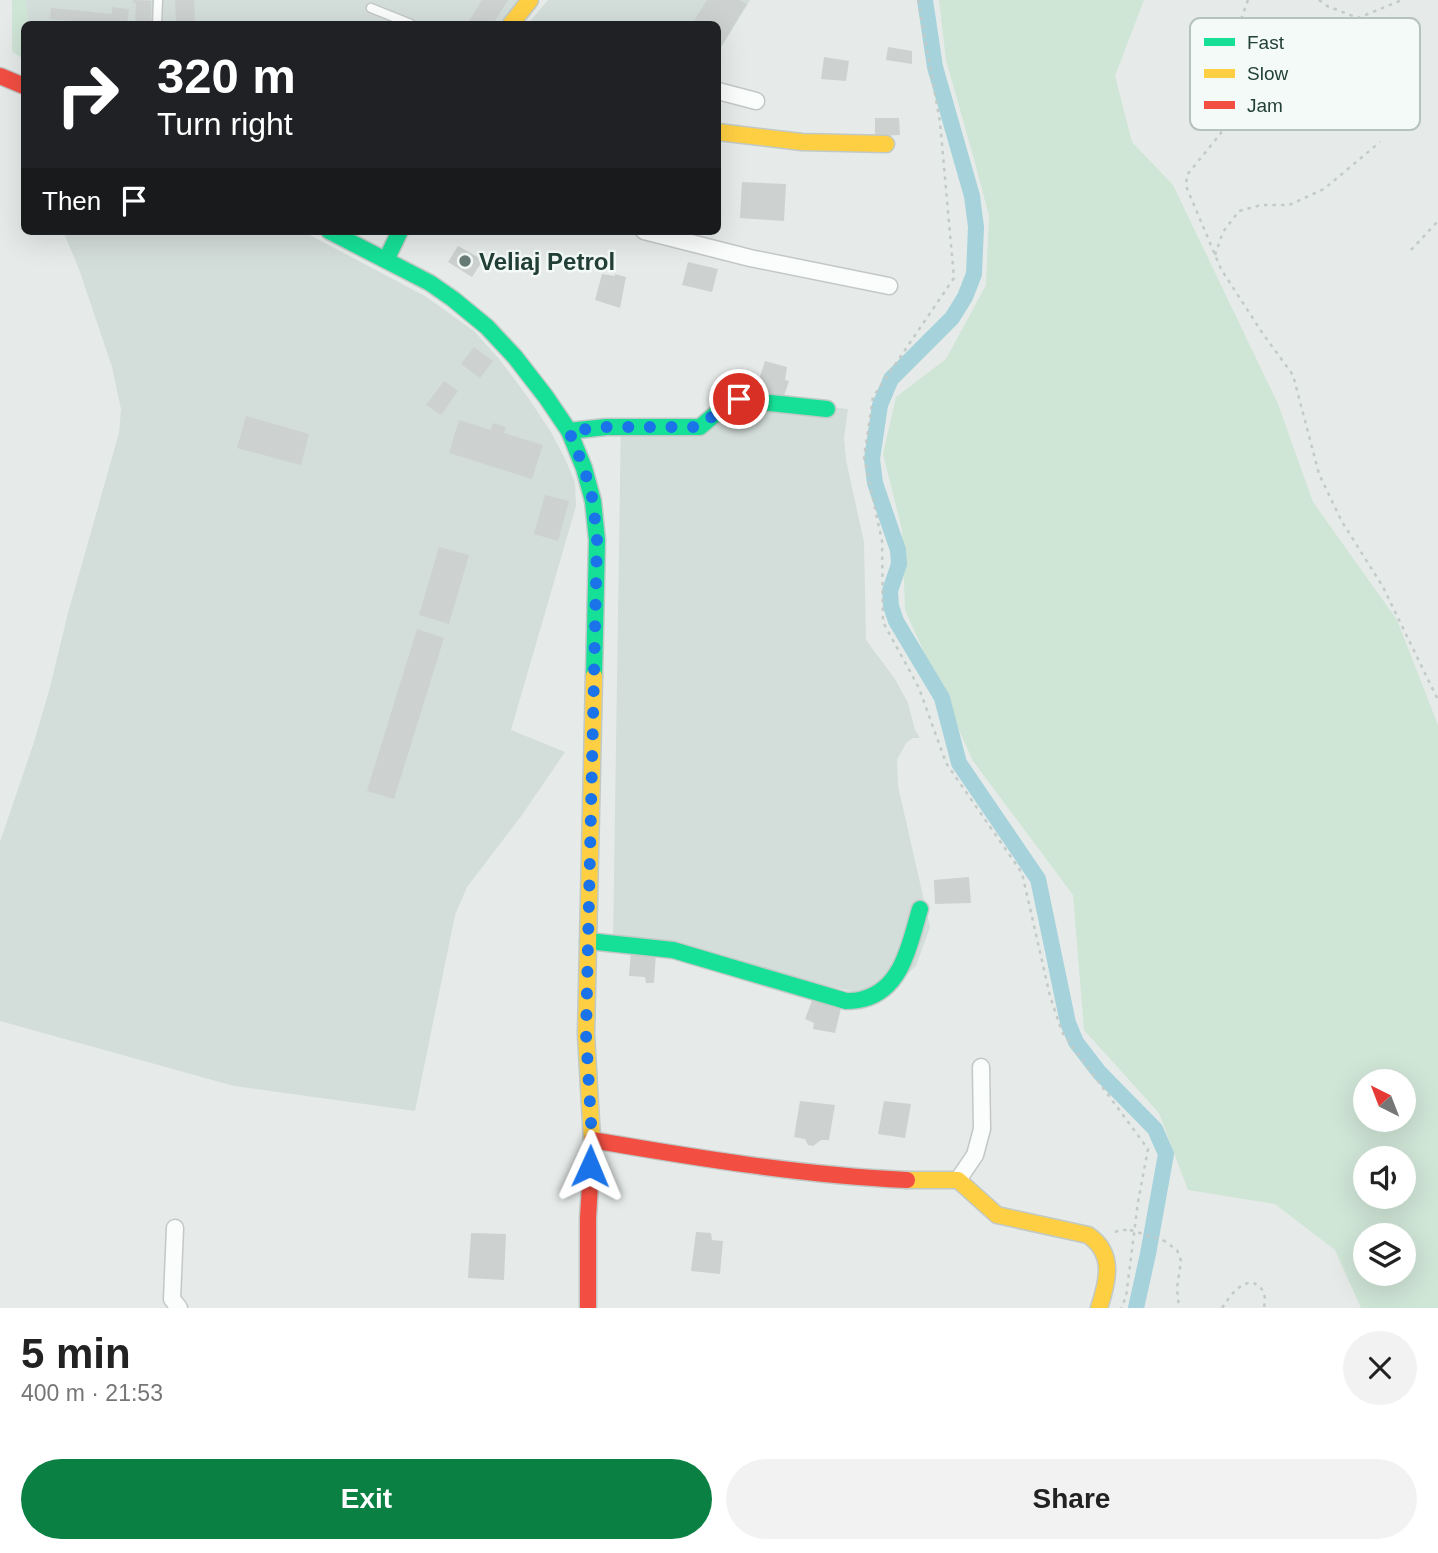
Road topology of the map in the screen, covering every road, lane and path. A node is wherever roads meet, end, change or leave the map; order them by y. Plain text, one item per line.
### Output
1 (158, 0) edge
2 (530, 0) edge
3 (918, 0) edge
4 (1248, 0) edge
5 (1319, 0) edge
6 (1402, 0) edge
7 (371, 8) dead end
8 (1242, 18) edge
9 (157, 21) edge
10 (404, 21) edge
11 (513, 21) edge
12 (0, 76) edge
13 (21, 85) edge
14 (721, 92) edge
15 (756, 101) dead end
16 (1221, 130) edge
17 (721, 132) edge
18 (1380, 142) dead end
19 (886, 144) dead end
20 (1438, 221) edge
21 (337, 235) edge
22 (398, 235) edge
23 (661, 235) edge
24 (1411, 250) dead end
25 (1215, 255) junction
26 (386, 260) junction
27 (889, 286) dead end
28 (827, 409) dead end
29 (569, 431) junction
30 (1438, 700) edge
31 (920, 909) dead end
32 (588, 941) junction
33 (981, 1067) dead end
34 (592, 1140) junction
35 (958, 1180) junction
36 (174, 1228) dead end
37 (1130, 1230) dead end
38 (179, 1308) edge
39 (588, 1308) edge
40 (1099, 1308) edge
41 (1121, 1308) edge
42 (1179, 1308) edge
43 (1222, 1308) edge
44 (1264, 1308) edge

1 - 9 lane
2 - 11 street
3 - 41 path
4 - 8 path
5 - 6 path
7 - 10 lane
12 - 13 street
14 - 15 street
16 - 25 path
17 - 19 street
18 - 25 path
20 - 24 path
21 - 26 street
22 - 26 street
23 - 27 street
25 - 30 path
26 - 29 street
28 - 29 street
29 - 32 street
31 - 32 street
32 - 34 street
33 - 35 street
34 - 35 street
34 - 39 street
35 - 40 street
36 - 38 street
37 - 42 path, bridge
43 - 44 path

